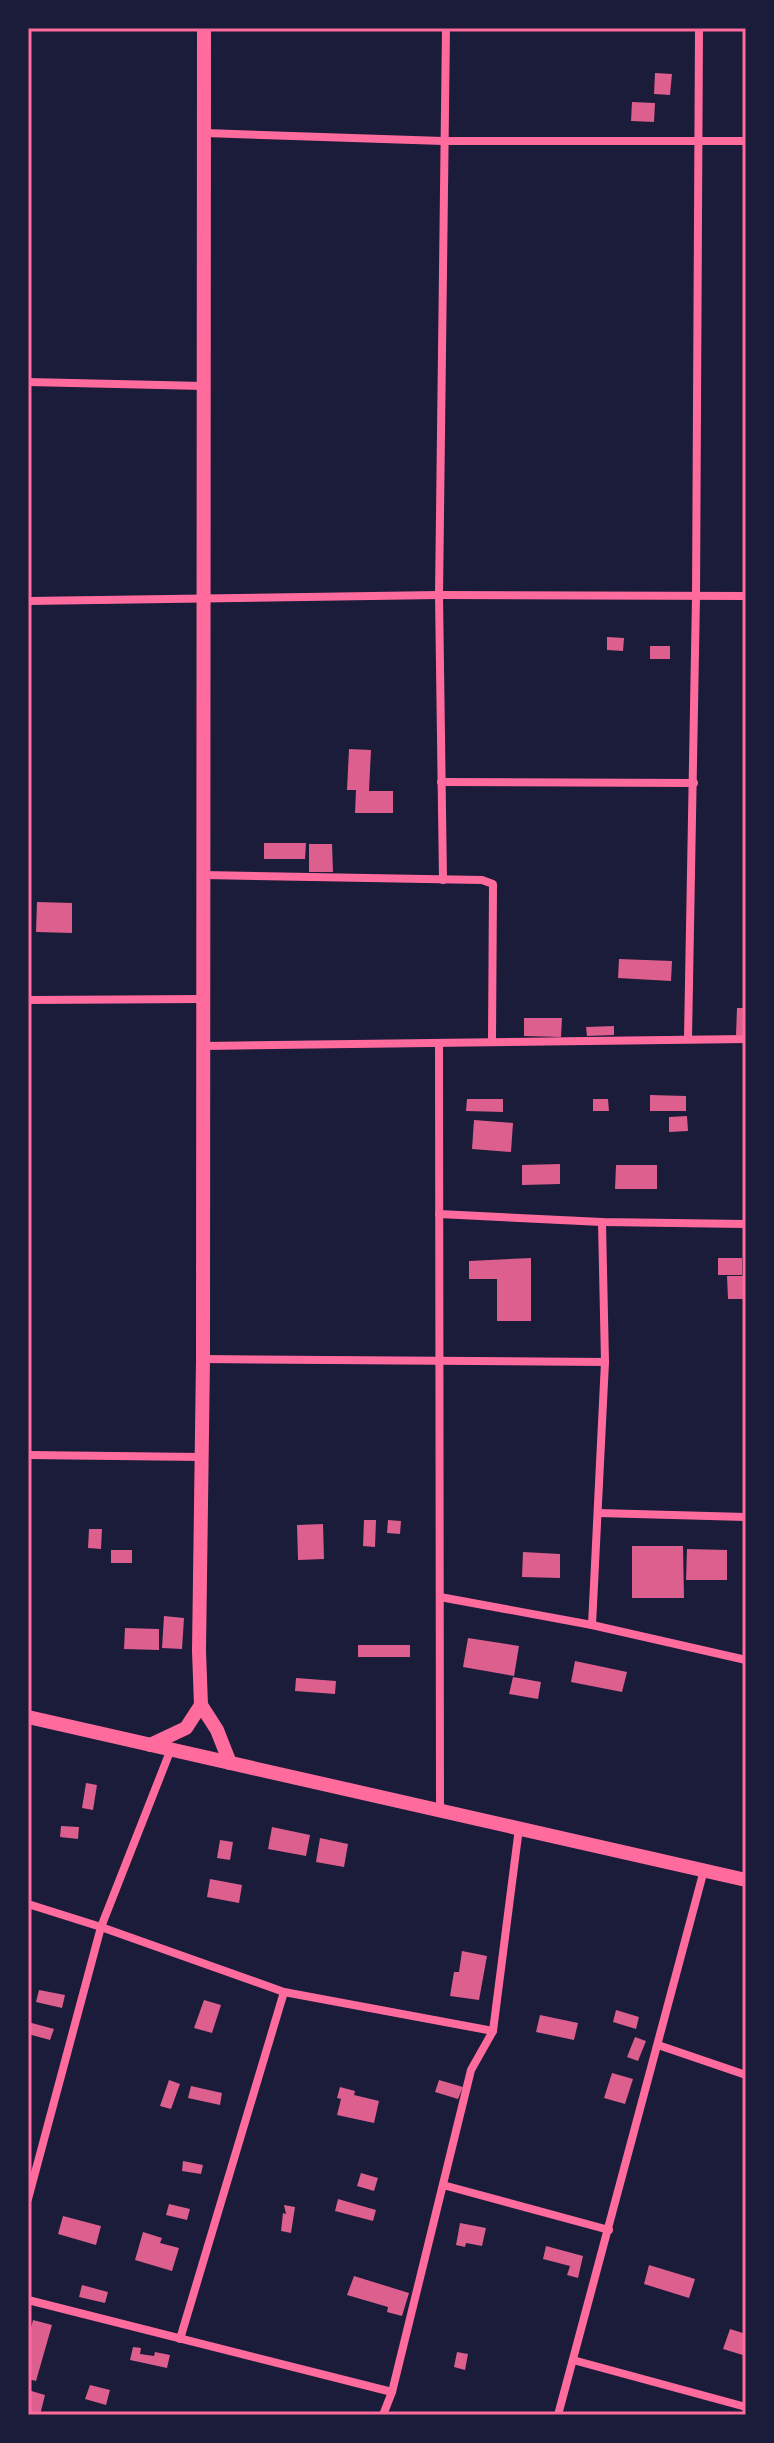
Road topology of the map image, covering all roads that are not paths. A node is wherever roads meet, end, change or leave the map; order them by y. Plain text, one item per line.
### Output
1 (204, 28) edge
2 (446, 28) edge
3 (699, 28) edge
4 (205, 133) junction
5 (443, 141) junction
6 (697, 141) junction
7 (746, 141) edge
8 (28, 382) edge
9 (204, 386) junction
10 (439, 595) junction
11 (746, 596) edge
12 (696, 597) junction
13 (204, 600) junction
14 (28, 601) edge
15 (441, 782) junction
16 (694, 783) junction
17 (203, 875) junction
18 (443, 880) junction
19 (203, 999) junction
20 (28, 1000) edge
21 (688, 1038) junction
22 (746, 1039) edge
23 (492, 1041) junction
24 (439, 1043) junction
25 (203, 1046) junction
26 (439, 1214) junction
27 (602, 1222) junction
28 (746, 1224) edge
29 (203, 1359) junction
30 (440, 1360) junction
31 (605, 1362) junction
32 (28, 1455) edge
33 (201, 1457) junction
34 (598, 1513) junction
35 (746, 1517) edge
36 (440, 1597) junction
37 (592, 1625) junction
38 (746, 1660) edge
39 (201, 1705) junction
40 (28, 1717) edge
41 (150, 1745) junction
42 (171, 1749) junction
43 (230, 1763) junction
44 (440, 1810) junction
45 (519, 1828) junction
46 (704, 1870) junction
47 (746, 1880) edge
48 (28, 1904) edge
49 (101, 1927) junction
50 (284, 1992) junction
51 (493, 2031) junction
52 (658, 2045) junction
53 (746, 2075) edge
54 (443, 2185) junction
55 (28, 2199) edge
56 (609, 2230) junction
57 (28, 2300) edge
58 (180, 2339) junction
59 (573, 2360) junction
60 (392, 2392) junction
61 (746, 2407) edge
62 (383, 2415) edge
63 (558, 2415) edge

1 - 4 street
2 - 5 street
3 - 6 street
4 - 5 street
4 - 9 street
5 - 6 street
5 - 10 street
6 - 7 street
6 - 12 street
8 - 9 street
9 - 13 street
10 - 12 street
10 - 13 street
10 - 15 street
11 - 12 street
12 - 16 street
13 - 14 street
13 - 17 street
15 - 16 street
15 - 18 street
16 - 21 street
17 - 18 street
17 - 19 street
18 - 23 street
19 - 20 street
19 - 25 street
21 - 22 street
21 - 23 street
23 - 24 street
24 - 25 street
24 - 26 street
25 - 29 street
26 - 27 street
26 - 30 street
27 - 28 street
27 - 31 street
29 - 30 street
29 - 33 street
30 - 31 street
30 - 36 street
31 - 34 street
32 - 33 street
33 - 39 street
34 - 35 street
34 - 37 street
36 - 37 street
36 - 44 street
37 - 38 street
39 - 41 street
39 - 43 street
40 - 41 street
41 - 42 street
42 - 43 street
42 - 49 street
43 - 44 street
44 - 45 street
45 - 46 street
45 - 51 street
46 - 47 street
46 - 52 street
48 - 49 street
49 - 50 street
49 - 55 street
50 - 51 street
50 - 58 street
51 - 54 street
52 - 53 street
52 - 56 street
54 - 56 street
54 - 60 street
56 - 59 street
57 - 58 street
58 - 60 street
59 - 61 street
59 - 63 street
60 - 62 street

